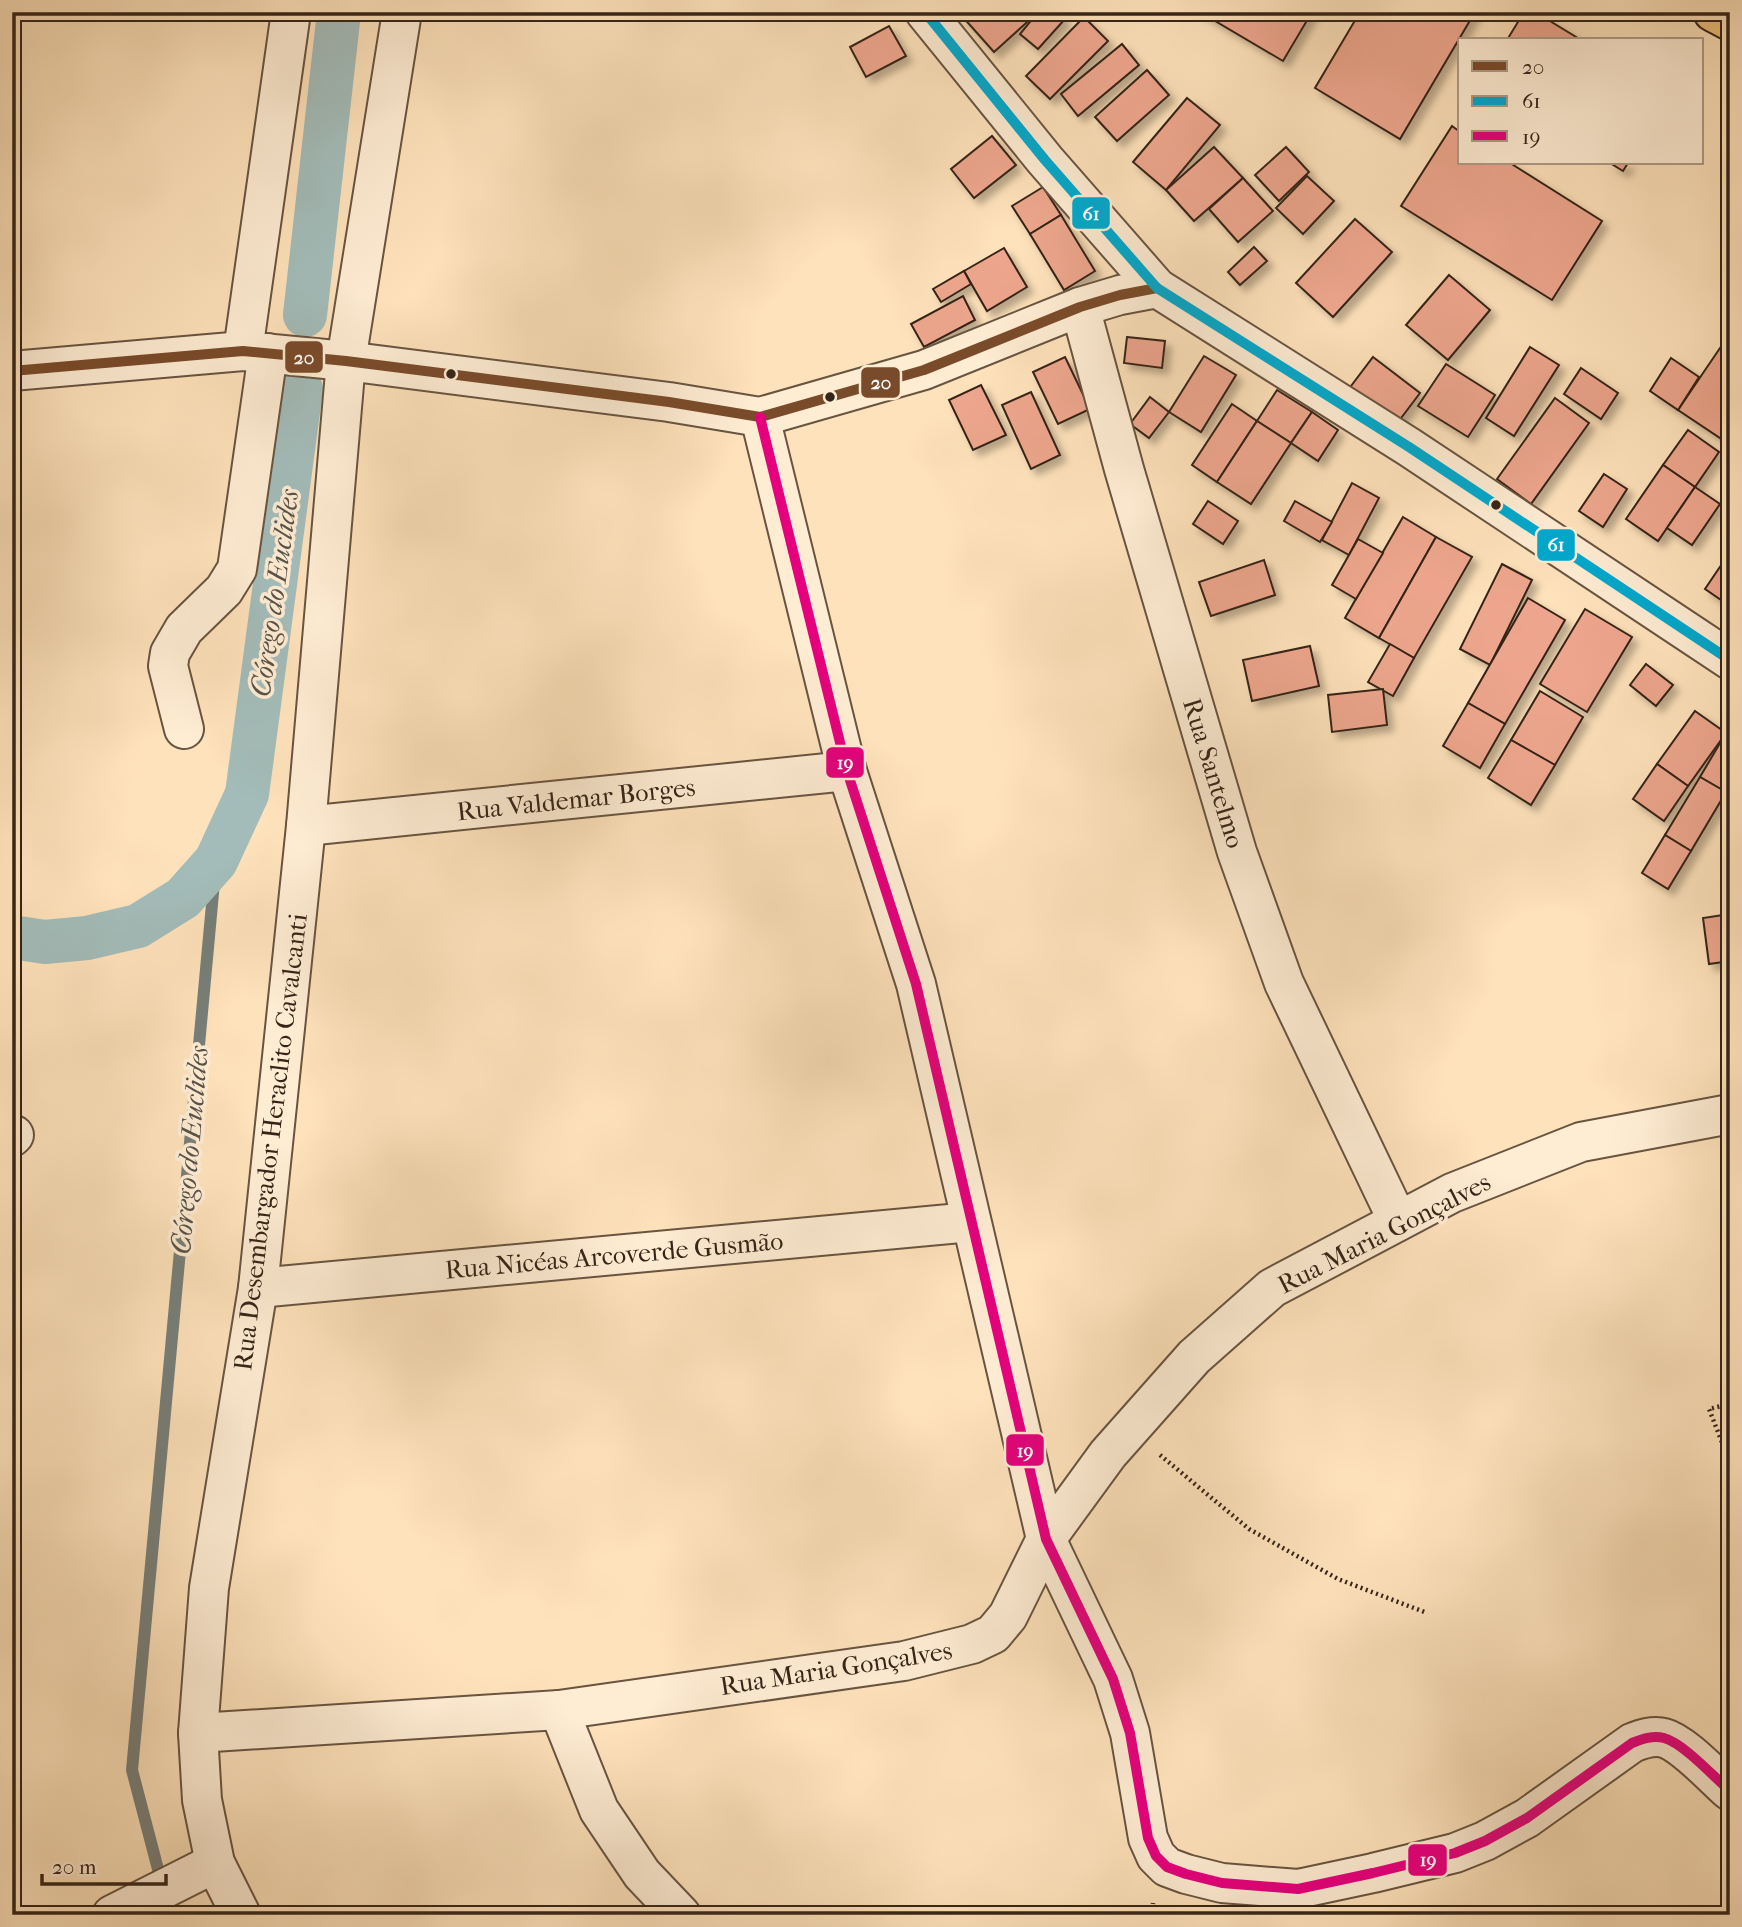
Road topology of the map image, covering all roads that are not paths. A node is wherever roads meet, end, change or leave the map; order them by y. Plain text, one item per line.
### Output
1 (291, 12) edge
2 (402, 12) edge
3 (925, 12) edge
4 (1713, 12) edge
5 (1730, 21) edge
6 (1157, 288) junction
7 (1080, 307) junction
8 (255, 352) junction
9 (346, 360) junction
10 (12, 371) edge
11 (760, 417) junction
12 (1730, 660) edge
13 (184, 729) dead end
14 (846, 771) junction
15 (306, 826) junction
16 (1730, 1114) edge
17 (1398, 1221) junction
18 (971, 1223) junction
19 (258, 1288) junction
20 (1046, 1539) junction
21 (559, 1710) junction
22 (198, 1733) junction
23 (1730, 1791) edge
24 (201, 1870) junction
25 (125, 1908) edge
26 (242, 1915) edge
27 (681, 1915) edge

1 - 8 street
2 - 9 street, Rua Desembargador Heraclito Cavalcanti
3 - 6 street
4 - 5 main road
6 - 7 street
6 - 12 street
7 - 11 street
7 - 17 street, Rua Santelmo
8 - 9 street
8 - 10 street
8 - 13 street
9 - 11 street
9 - 15 street, Rua Desembargador Heraclito Cavalcanti
11 - 14 street
14 - 15 street, Rua Valdemar Borges
14 - 18 street
15 - 19 street, Rua Desembargador Heraclito Cavalcanti
16 - 17 street, Rua Maria Gonçalves
17 - 20 street, Rua Maria Gonçalves
18 - 19 street, Rua Nicéas Arcoverde Gusmão
18 - 20 street
19 - 22 street, Rua Desembargador Heraclito Cavalcanti
20 - 21 street, Rua Maria Gonçalves
20 - 23 street
21 - 22 street, Rua Maria Gonçalves
21 - 27 street
22 - 24 street, Rua Desembargador Heraclito Cavalcanti
24 - 25 street
24 - 26 street, Rua Desembargador Heraclito Cavalcanti

